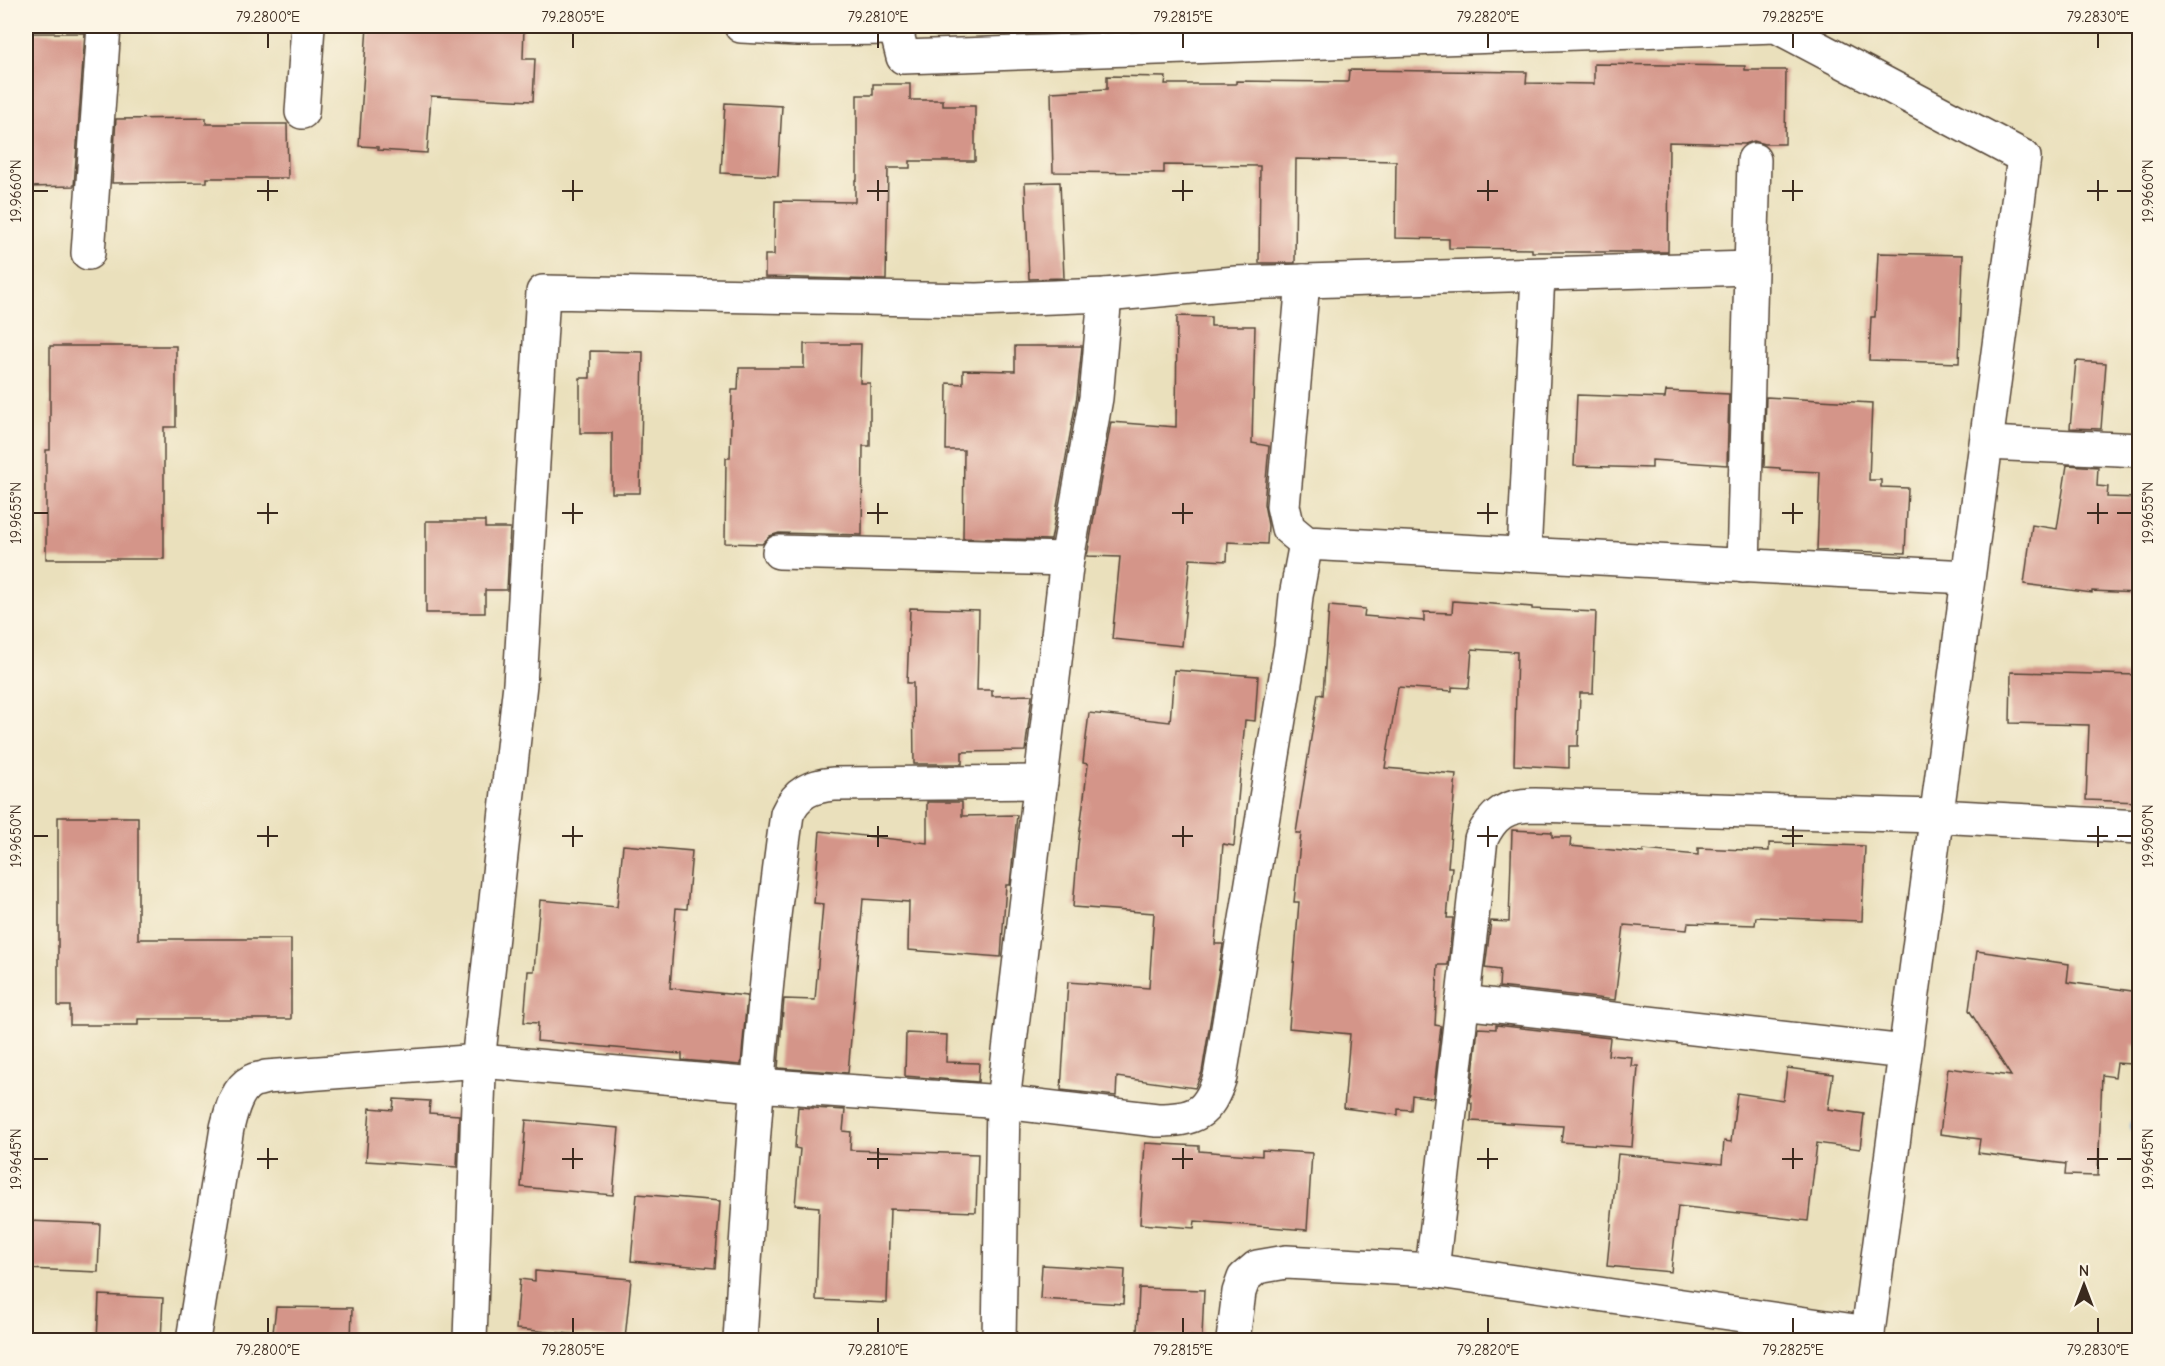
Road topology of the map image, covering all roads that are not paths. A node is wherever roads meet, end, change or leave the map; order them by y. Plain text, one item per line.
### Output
1 (104, 26) edge
2 (308, 26) edge
3 (741, 26) edge
4 (1776, 26) edge
5 (895, 27) edge
6 (1390, 33) edge
7 (1174, 37) edge
8 (302, 112) dead end
9 (1754, 160) dead end
10 (88, 253) dead end
11 (1751, 268) junction
12 (1538, 275) junction
13 (1303, 281) junction
14 (1104, 295) junction
15 (1987, 442) junction
16 (2139, 450) edge
17 (1306, 543) junction
18 (779, 552) dead end
19 (1524, 554) junction
20 (1067, 559) junction
21 (1743, 566) junction
22 (1968, 577) junction
23 (1041, 782) junction
24 (1937, 816) junction
25 (2139, 827) edge
26 (1462, 1002) junction
27 (1905, 1052) junction
28 (480, 1061) junction
29 (756, 1085) junction
30 (1003, 1102) junction
31 (1432, 1270) junction
32 (1868, 1337) edge
33 (193, 1341) edge
34 (470, 1341) edge
35 (740, 1341) edge
36 (999, 1341) edge
37 (1233, 1341) edge

1 - 10 street
2 - 8 street
3 - 5 street
4 - 6 street
4 - 15 street
5 - 7 street
6 - 7 street
9 - 11 street
11 - 12 street
11 - 21 street
12 - 13 street
12 - 19 street
13 - 14 street
13 - 17 street
14 - 20 street
14 - 28 street
15 - 16 street
15 - 22 street
17 - 19 street
17 - 30 street
18 - 20 street
19 - 21 street
20 - 23 street
21 - 22 street
22 - 24 street
23 - 29 street
23 - 30 street
24 - 25 street
24 - 26 street
24 - 27 street
26 - 27 street
26 - 31 street
27 - 32 street
28 - 29 street
28 - 33 street
28 - 34 street
29 - 30 street
29 - 35 street
30 - 36 street
31 - 32 street
31 - 37 street

